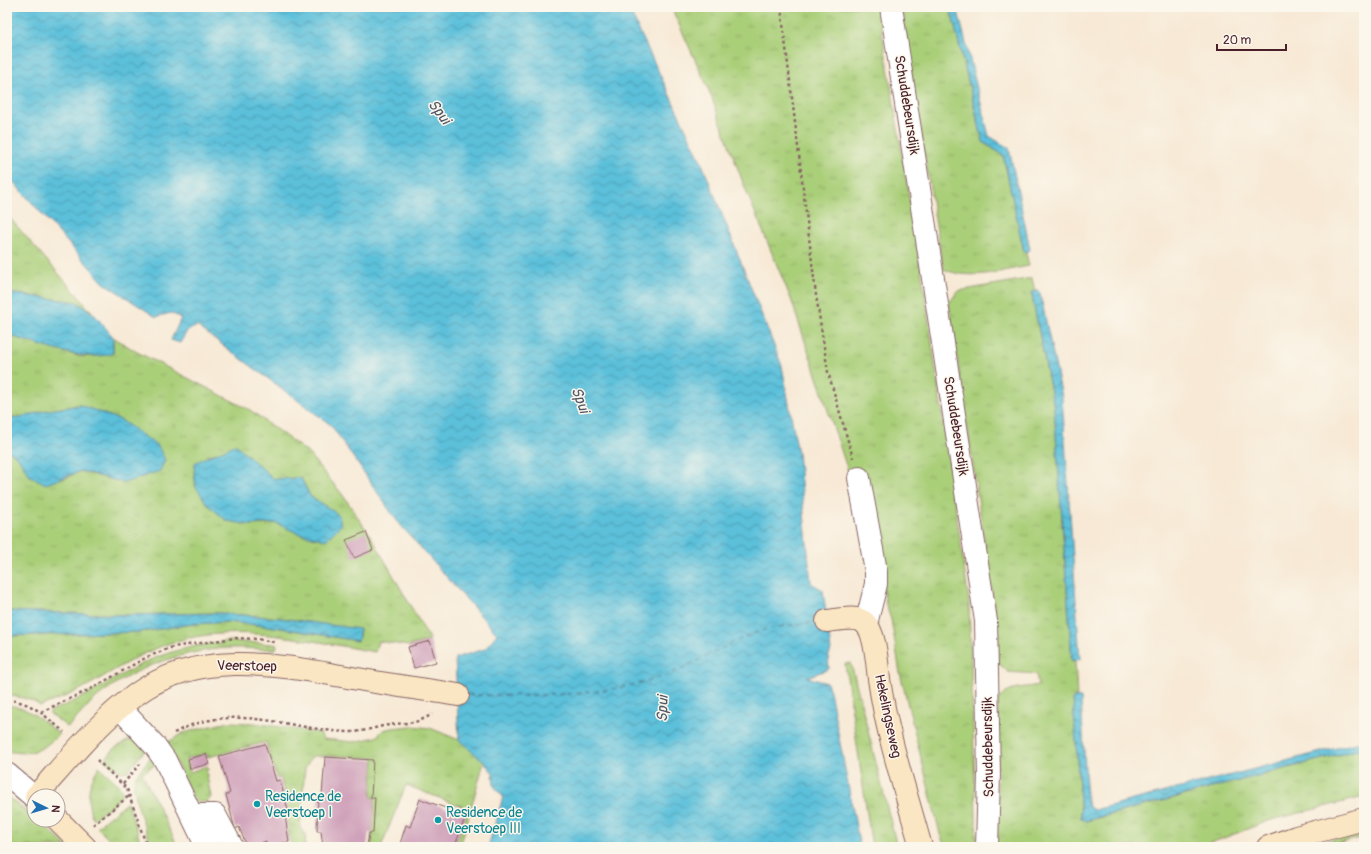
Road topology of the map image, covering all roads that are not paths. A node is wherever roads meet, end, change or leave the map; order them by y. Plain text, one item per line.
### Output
1 (891, 7) edge
2 (859, 478) road end
3 (827, 621) dead end
4 (866, 624) junction
5 (458, 695) dead end
6 (120, 708) junction
7 (7, 774) edge
8 (42, 788) edge
9 (26, 789) edge
10 (193, 815) junction
11 (1364, 819) edge
12 (66, 828) edge
13 (83, 844) edge
14 (207, 847) edge
15 (232, 847) edge
16 (921, 847) edge
17 (987, 847) edge
18 (1268, 847) edge

1 - 17 street, Schuddebeursdijk
2 - 4 street
3 - 4 main road
4 - 16 main road, Hekelingseweg
5 - 6 main road, Veerstoep
6 - 8 main road, Veerstoep
6 - 10 street
7 - 9 street
10 - 14 street
10 - 15 street
11 - 18 main road
12 - 13 main road

